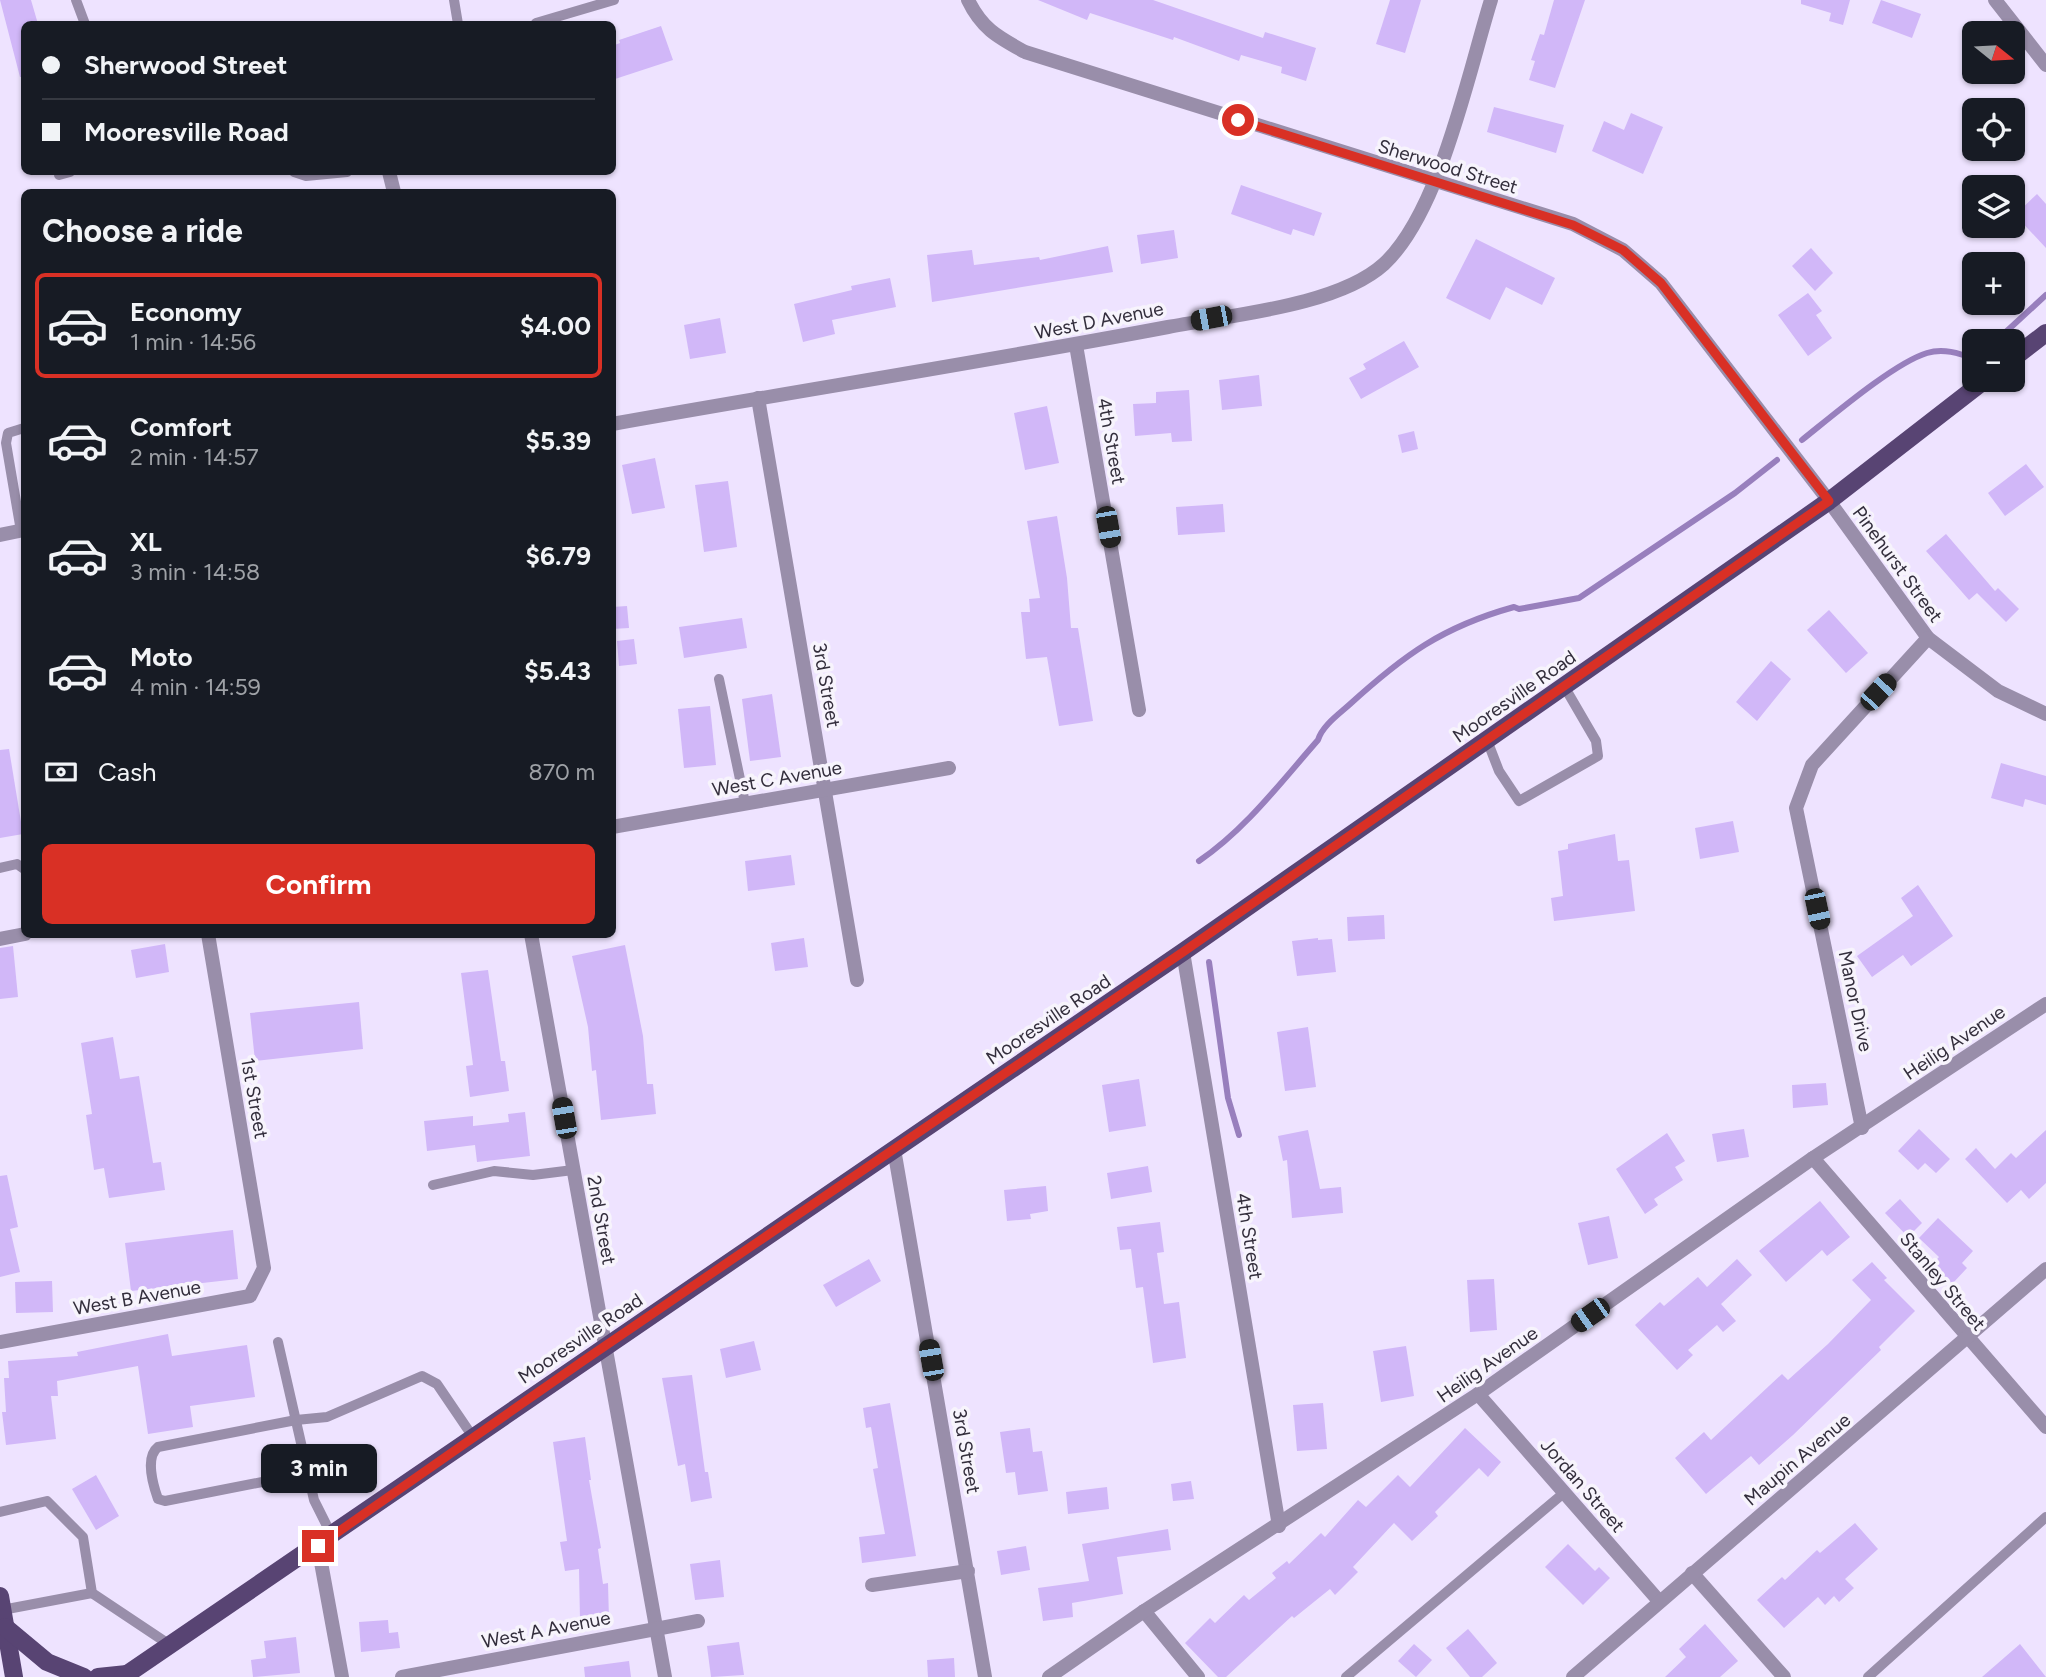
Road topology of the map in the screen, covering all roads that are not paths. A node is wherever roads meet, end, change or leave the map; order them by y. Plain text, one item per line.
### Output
1 (76, 0) edge
2 (454, 0) edge
3 (614, 0) edge
4 (968, 0) edge
5 (1491, 0) edge
6 (1995, 0) edge
7 (84, 21) edge
8 (458, 21) edge
9 (543, 21) edge
10 (2046, 65) edge
11 (1435, 182) junction
12 (2046, 332) edge
13 (1076, 345) junction
14 (2025, 349) edge
15 (1970, 392) edge
16 (758, 398) junction
17 (616, 423) edge
18 (21, 429) edge
19 (1829, 501) junction
20 (21, 520) edge
21 (21, 530) edge
22 (0, 535) edge
23 (1928, 638) junction
24 (719, 679) dead end
25 (1564, 686) junction
26 (1139, 710) dead end
27 (2046, 714) edge
28 (1487, 740) junction
29 (949, 768) dead end
30 (825, 788) junction
31 (745, 803) junction
32 (616, 826) edge
33 (21, 867) edge
34 (0, 868) edge
35 (21, 935) edge
36 (209, 938) edge
37 (532, 938) edge
38 (0, 939) edge
39 (1183, 952) junction
40 (857, 980) dead end
41 (2046, 1004) edge
42 (1862, 1128) junction
43 (894, 1149) junction
44 (1813, 1158) junction
45 (573, 1170) junction
46 (433, 1185) dead end
47 (264, 1268) joint
48 (2046, 1269) edge
49 (1967, 1339) junction
50 (0, 1342) edge
51 (278, 1342) dead end
52 (605, 1346) junction
53 (1478, 1394) junction
54 (296, 1420) junction
55 (2046, 1427) edge
56 (473, 1437) junction
57 (308, 1473) junction
58 (1565, 1492) junction
59 (0, 1512) edge
60 (2046, 1517) edge
61 (1279, 1526) junction
62 (325, 1541) junction
63 (968, 1571) junction
64 (1692, 1573) junction
65 (872, 1585) dead end
66 (92, 1593) junction
67 (1659, 1601) junction
68 (3, 1611) edge
69 (1144, 1611) junction
70 (698, 1621) dead end
71 (656, 1628) junction
72 (170, 1645) junction
73 (125, 1676) edge
74 (14, 1677) edge
75 (84, 1677) edge
76 (98, 1677) edge
77 (341, 1677) edge
78 (402, 1677) edge
79 (665, 1677) edge
80 (985, 1677) edge
81 (1049, 1677) edge
82 (1198, 1677) edge
83 (1346, 1677) edge
84 (1573, 1677) edge
85 (1784, 1677) edge
86 (1868, 1677) edge

1 - 7 lane
2 - 8 lane
3 - 9 lane
4 - 11 street, Sherwood Street
5 - 11 street, West D Avenue
6 - 10 street
11 - 13 street, West D Avenue
11 - 19 street, Sherwood Street
12 - 14 main road
13 - 16 street, West D Avenue
13 - 26 street, 4th Street
15 - 19 main road, Mooresville Road
16 - 17 street, West D Avenue
16 - 30 street, 3rd Street
18 - 20 lane
19 - 23 street, Pinehurst Street
19 - 25 main road, Mooresville Road
21 - 22 street
23 - 27 street, Pinehurst Street
23 - 42 street, Manor Drive
24 - 31 lane
25 - 28 main road, Mooresville Road
25 - 28 lane
28 - 39 main road, Mooresville Road
29 - 30 street, West C Avenue
30 - 31 street, West C Avenue
30 - 40 street, 3rd Street
31 - 32 street, West C Avenue
33 - 34 lane
35 - 38 street
36 - 47 street, 1st Street
37 - 45 street, 2nd Street
39 - 43 main road, Mooresville Road
39 - 61 street, 4th Street
41 - 42 street, Heilig Avenue
42 - 44 street, Heilig Avenue
43 - 52 main road, Mooresville Road
43 - 63 street, 3rd Street
44 - 49 street, Stanley Street
44 - 53 street, Heilig Avenue
45 - 46 lane
45 - 52 street, 2nd Street
47 - 50 street, West B Avenue
48 - 49 street, Maupin Avenue
49 - 55 street, Stanley Street
49 - 64 street, Maupin Avenue
51 - 54 lane
52 - 56 main road, Mooresville Road
52 - 71 street, 2nd Street
53 - 58 street, Jordan Street
53 - 61 street, Heilig Avenue
54 - 56 lane
54 - 57 lane
54 - 57 lane
56 - 62 main road, Mooresville Road
57 - 62 lane
58 - 67 street, Jordan Street
58 - 83 lane
59 - 66 lane
60 - 86 lane
61 - 69 street, Heilig Avenue
62 - 72 main road, Mooresville Road
62 - 77 street
63 - 65 street
63 - 80 street, 3rd Street
64 - 67 street, Maupin Avenue
64 - 85 street
66 - 68 lane
66 - 72 lane
67 - 84 street, Maupin Avenue
68 - 74 main road
68 - 75 main road
69 - 81 street, Heilig Avenue
69 - 82 street
70 - 71 street, West A Avenue
71 - 78 street, West A Avenue
71 - 79 street, 2nd Street
72 - 73 main road, Mooresville Road
73 - 76 main road

